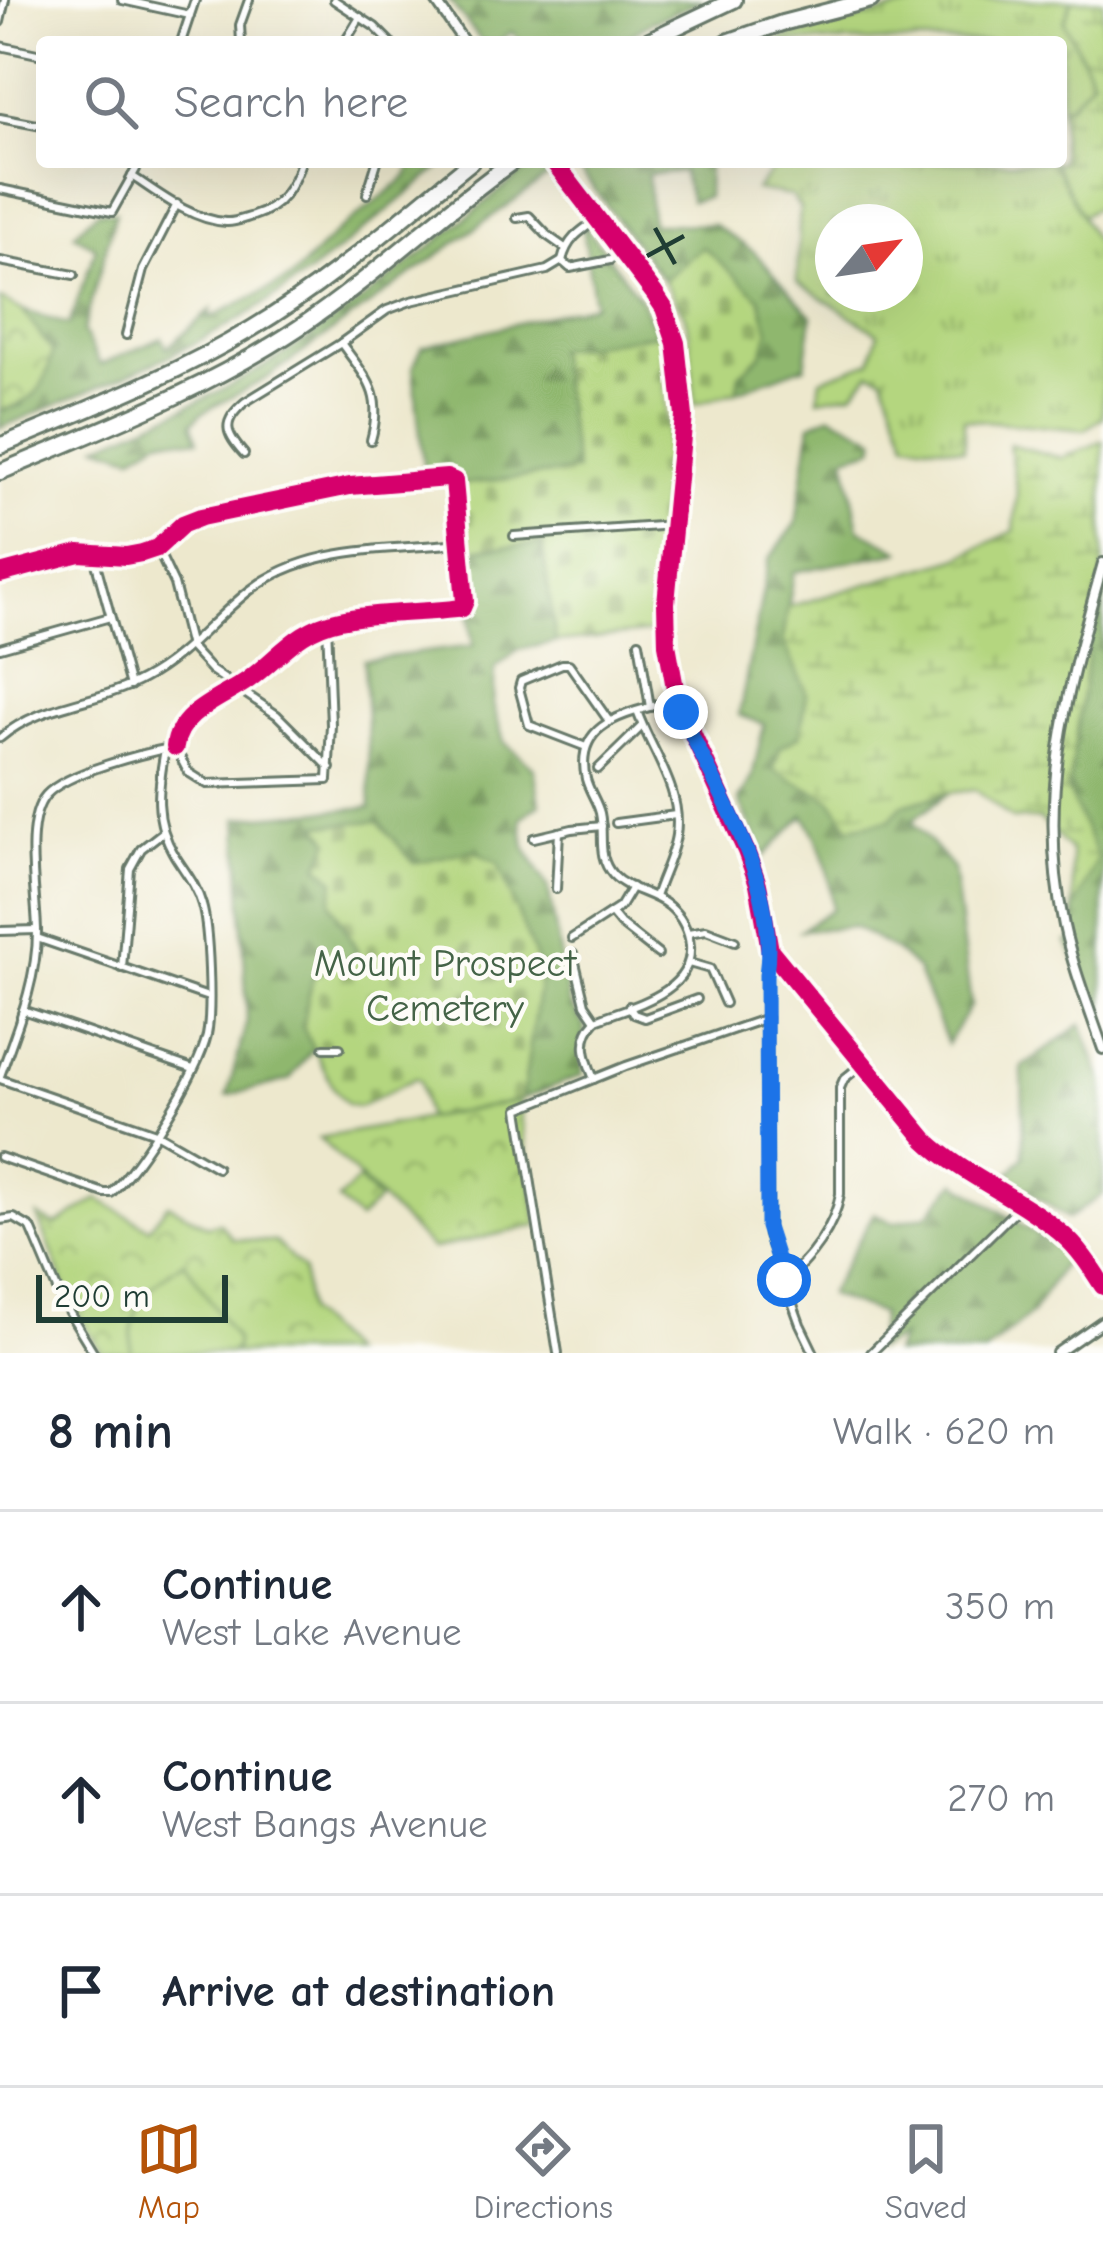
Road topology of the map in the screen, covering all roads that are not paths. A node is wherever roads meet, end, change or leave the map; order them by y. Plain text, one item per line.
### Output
1 (4, 0) edge
2 (122, 0) edge
3 (195, 0) edge
4 (249, 0) edge
5 (334, 0) edge
6 (434, 0) edge
7 (734, 0) edge
8 (871, 0) edge
9 (190, 15) junction
10 (360, 16) junction
11 (0, 22) edge
12 (184, 36) edge
13 (241, 36) edge
14 (349, 36) edge
15 (383, 36) edge
16 (460, 36) edge
17 (658, 36) edge
18 (744, 36) edge
19 (0, 46) edge
20 (36, 54) edge
21 (0, 118) edge
22 (36, 125) edge
23 (137, 168) edge
24 (299, 168) edge
25 (375, 168) edge
26 (463, 168) edge
27 (504, 168) edge
28 (559, 168) edge
29 (133, 176) junction
30 (0, 189) edge
31 (367, 194) dead end
32 (177, 204) junction
33 (518, 218) dead end
34 (598, 219) junction
35 (565, 248) junction
36 (610, 260) dead end
37 (0, 261) edge
38 (562, 261) junction
39 (74, 275) dead end
40 (127, 335) dead end
41 (341, 343) junction
42 (371, 440) dead end
43 (0, 446) edge
44 (244, 454) dead end
45 (0, 472) edge
46 (674, 525) junction
47 (514, 536) dead end
48 (460, 542) junction
49 (157, 548) junction
50 (93, 553) junction
51 (1103, 563) edge
52 (0, 574) edge
53 (110, 617) junction
54 (327, 623) junction
55 (640, 641) dead end
56 (190, 647) junction
57 (0, 648) edge
58 (130, 686) junction
59 (236, 688) junction
60 (677, 699) junction
61 (650, 707) junction
62 (637, 711) junction
63 (609, 721) junction
64 (642, 726) junction
65 (0, 738) edge
66 (175, 747) junction
67 (586, 747) junction
68 (165, 749) junction
69 (330, 768) junction
70 (598, 769) dead end
71 (676, 815) junction
72 (616, 823) dead end
73 (602, 826) junction
74 (164, 832) junction
75 (559, 832) junction
76 (534, 838) dead end
77 (632, 887) junction
78 (556, 889) dead end
79 (655, 897) junction
80 (611, 913) junction
81 (0, 932) edge
82 (688, 933) junction
83 (37, 934) junction
84 (572, 938) dead end
85 (735, 941) dead end
86 (770, 950) junction
87 (573, 954) dead end
88 (658, 954) dead end
89 (688, 962) junction
90 (122, 968) junction
91 (208, 997) junction
92 (697, 999) dead end
93 (724, 1003) dead end
94 (629, 1006) junction
95 (23, 1010) junction
96 (767, 1018) junction
97 (596, 1020) junction
98 (324, 1048) dead end
99 (340, 1048) dead end
100 (1103, 1048) edge
101 (862, 1065) junction
102 (193, 1069) junction
103 (0, 1078) edge
104 (594, 1079) junction
105 (156, 1133) junction
106 (0, 1157) edge
107 (217, 1168) dead end
108 (1020, 1206) junction
109 (0, 1220) edge
110 (784, 1280) junction
111 (1103, 1286) edge
112 (1103, 1321) edge
113 (94, 1353) edge
114 (557, 1353) edge
115 (814, 1353) edge
116 (871, 1353) edge
117 (1058, 1353) edge

1 - 11 street
2 - 9 street
3 - 9 street
4 - 13 street
5 - 10 street
6 - 16 street
7 - 17 highway
8 - 18 highway
9 - 12 street
10 - 14 street
10 - 15 street
19 - 20 street
21 - 22 street
23 - 29 street
24 - 32 street
25 - 31 street
26 - 43 highway
27 - 45 highway
28 - 34 street
29 - 30 street
29 - 32 street
32 - 40 street
33 - 35 street
34 - 35 street
34 - 46 street
35 - 38 street
36 - 38 street
37 - 39 street
38 - 41 street
41 - 42 street
41 - 44 street
46 - 47 street
46 - 60 street
48 - 49 street
48 - 54 street
48 - 56 street
49 - 50 street
49 - 56 street
50 - 52 street
50 - 53 street
51 - 100 street
53 - 57 street
53 - 58 street
54 - 59 street
54 - 69 street
55 - 61 street
56 - 58 street
56 - 59 street
58 - 65 street
59 - 66 street
59 - 69 street
60 - 61 street
60 - 86 street
61 - 62 street
62 - 63 street
62 - 64 street
63 - 67 street
63 - 67 street
64 - 70 street
64 - 71 street
66 - 68 street
66 - 69 street
67 - 73 street
68 - 74 street
68 - 83 street
71 - 72 street
71 - 79 street
73 - 75 street
73 - 77 street
74 - 90 street
74 - 91 street
75 - 76 street
75 - 78 street
77 - 79 street
77 - 80 street
79 - 82 street
80 - 84 street
80 - 88 street
81 - 83 street
82 - 85 street
82 - 89 street
83 - 90 street
83 - 95 street
86 - 96 street
86 - 101 street
87 - 97 street
89 - 93 street
89 - 94 street
90 - 91 street
91 - 102 street
92 - 94 street
94 - 97 street
95 - 102 street
95 - 103 street
96 - 104 street
96 - 110 street
97 - 104 street
98 - 99 street
101 - 108 street
101 - 110 street
102 - 105 street
103 - 105 street
104 - 114 street
105 - 106 street
105 - 107 street
108 - 111 street
108 - 116 street
109 - 113 street
110 - 115 street
112 - 117 street

